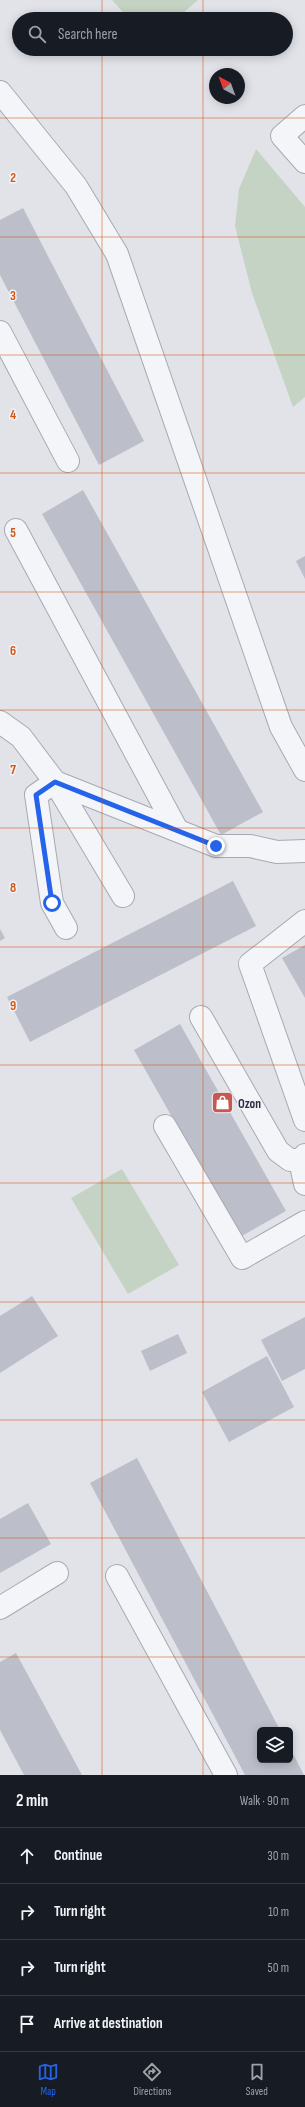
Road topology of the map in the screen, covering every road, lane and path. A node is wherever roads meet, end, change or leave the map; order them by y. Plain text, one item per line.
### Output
1 (0, 92) edge
2 (305, 116) edge
3 (305, 162) edge
4 (0, 332) edge
5 (68, 461) dead end
6 (16, 530) dead end
7 (0, 722) edge
8 (305, 770) edge
9 (55, 782) junction
10 (177, 830) junction
11 (305, 851) edge
12 (123, 896) dead end
13 (305, 921) edge
14 (66, 928) dead end
15 (201, 1017) dead end
16 (305, 1120) edge
17 (165, 1126) dead end
18 (302, 1158) edge
19 (305, 1184) edge
20 (305, 1222) edge
21 (57, 1573) dead end
22 (117, 1576) dead end
23 (0, 1608) edge
24 (226, 1775) edge

1 - 8 street
2 - 3 street
4 - 5 street
6 - 10 street
7 - 9 street
9 - 10 street
9 - 12 street
9 - 14 street
10 - 11 street
13 - 16 street
15 - 18 street
17 - 20 street
18 - 19 street
21 - 23 street
22 - 24 street

